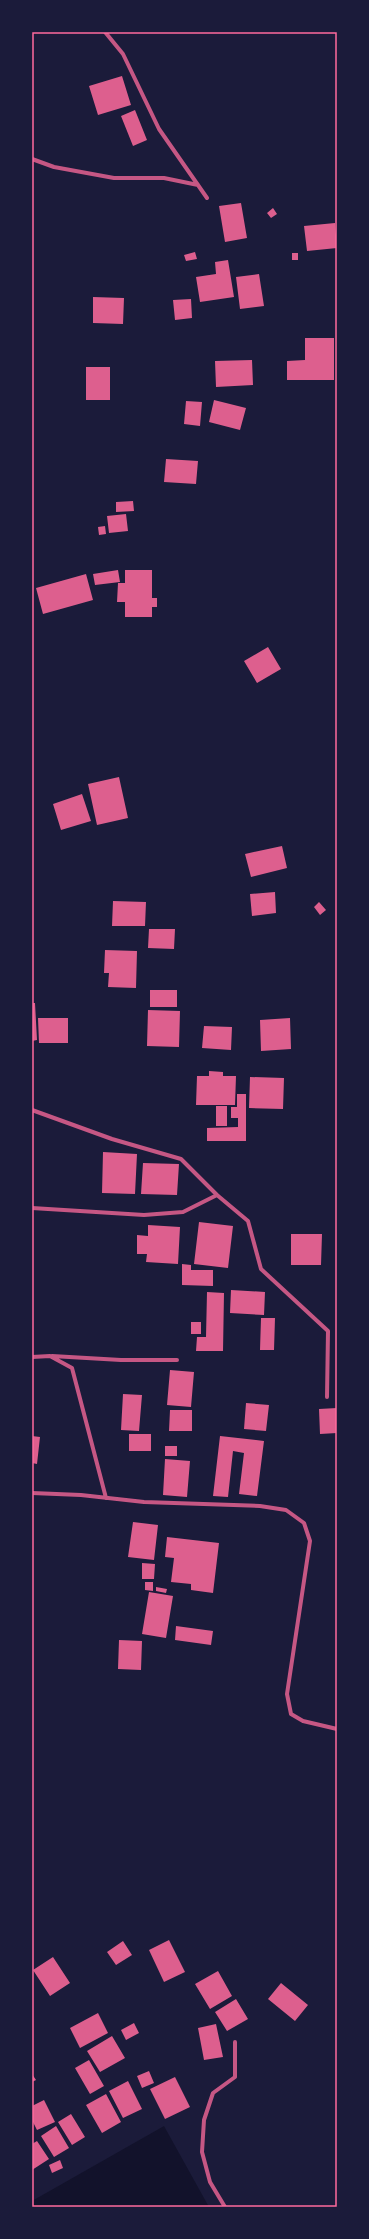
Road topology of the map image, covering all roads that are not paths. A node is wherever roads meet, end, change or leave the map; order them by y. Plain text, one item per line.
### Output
1 (105, 32) edge
2 (32, 159) edge
3 (198, 185) junction
4 (207, 198) dead end
5 (32, 1110) edge
6 (217, 1195) junction
7 (32, 1208) edge
8 (50, 1356) junction
9 (32, 1357) edge
10 (177, 1360) dead end
11 (327, 1397) dead end
12 (32, 1493) edge
13 (106, 1498) junction
14 (337, 1729) edge
15 (234, 2042) dead end
16 (225, 2207) edge

1 - 3 street
2 - 3 street
3 - 4 street
5 - 6 street
6 - 7 street
6 - 11 street
8 - 9 street
8 - 10 street
8 - 13 street
12 - 13 street
13 - 14 street
15 - 16 street

